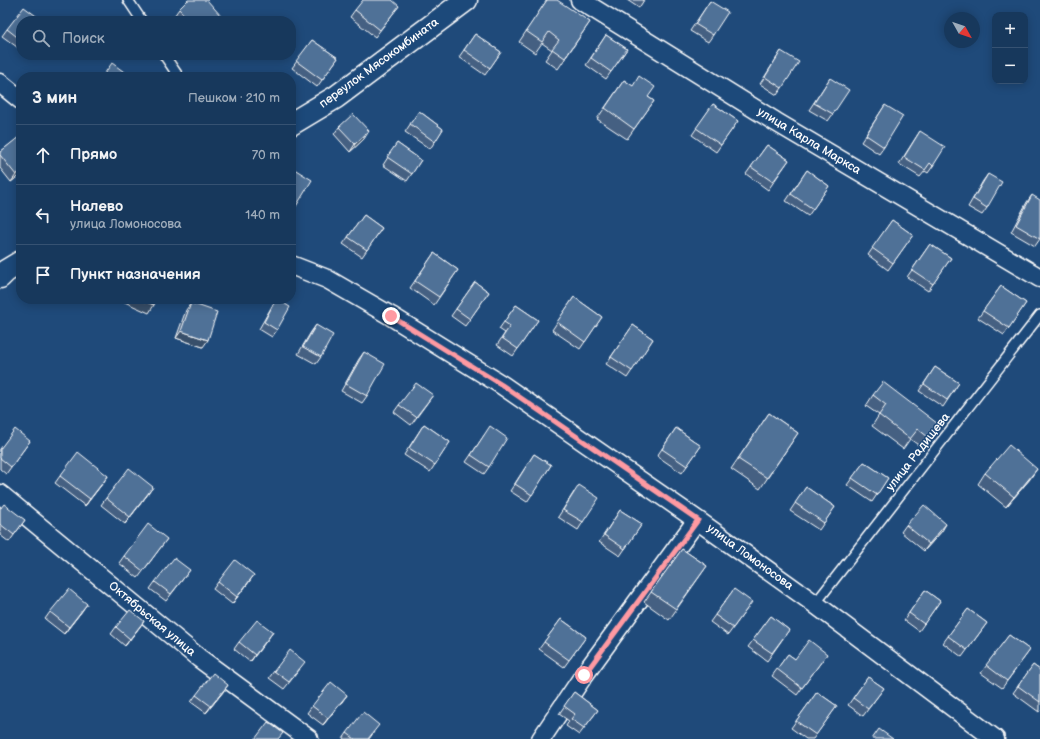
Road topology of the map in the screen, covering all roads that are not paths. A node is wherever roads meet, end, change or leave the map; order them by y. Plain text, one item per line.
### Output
1 (128, 0) edge
2 (466, 0) edge
3 (580, 0) edge
4 (139, 16) edge
5 (167, 60) edge
6 (176, 72) edge
7 (0, 83) edge
8 (16, 96) edge
9 (296, 121) edge
10 (16, 265) edge
11 (296, 267) edge
12 (0, 277) edge
13 (1040, 278) edge
14 (1040, 315) edge
15 (0, 494) edge
16 (698, 520) junction
17 (815, 604) junction
18 (309, 739) edge
19 (541, 739) edge
20 (995, 739) edge

1 - 4 lane
2 - 9 street, переулок Мясокомбината
3 - 13 street, улица Карла Маркса
5 - 6 lane
7 - 8 street
10 - 12 street
11 - 16 street, улица Ломоносова
14 - 17 lane, улица Радищева
15 - 18 street, Октябрьская улица
16 - 17 street, улица Ломоносова
16 - 19 street
17 - 20 street, улица Ломоносова

